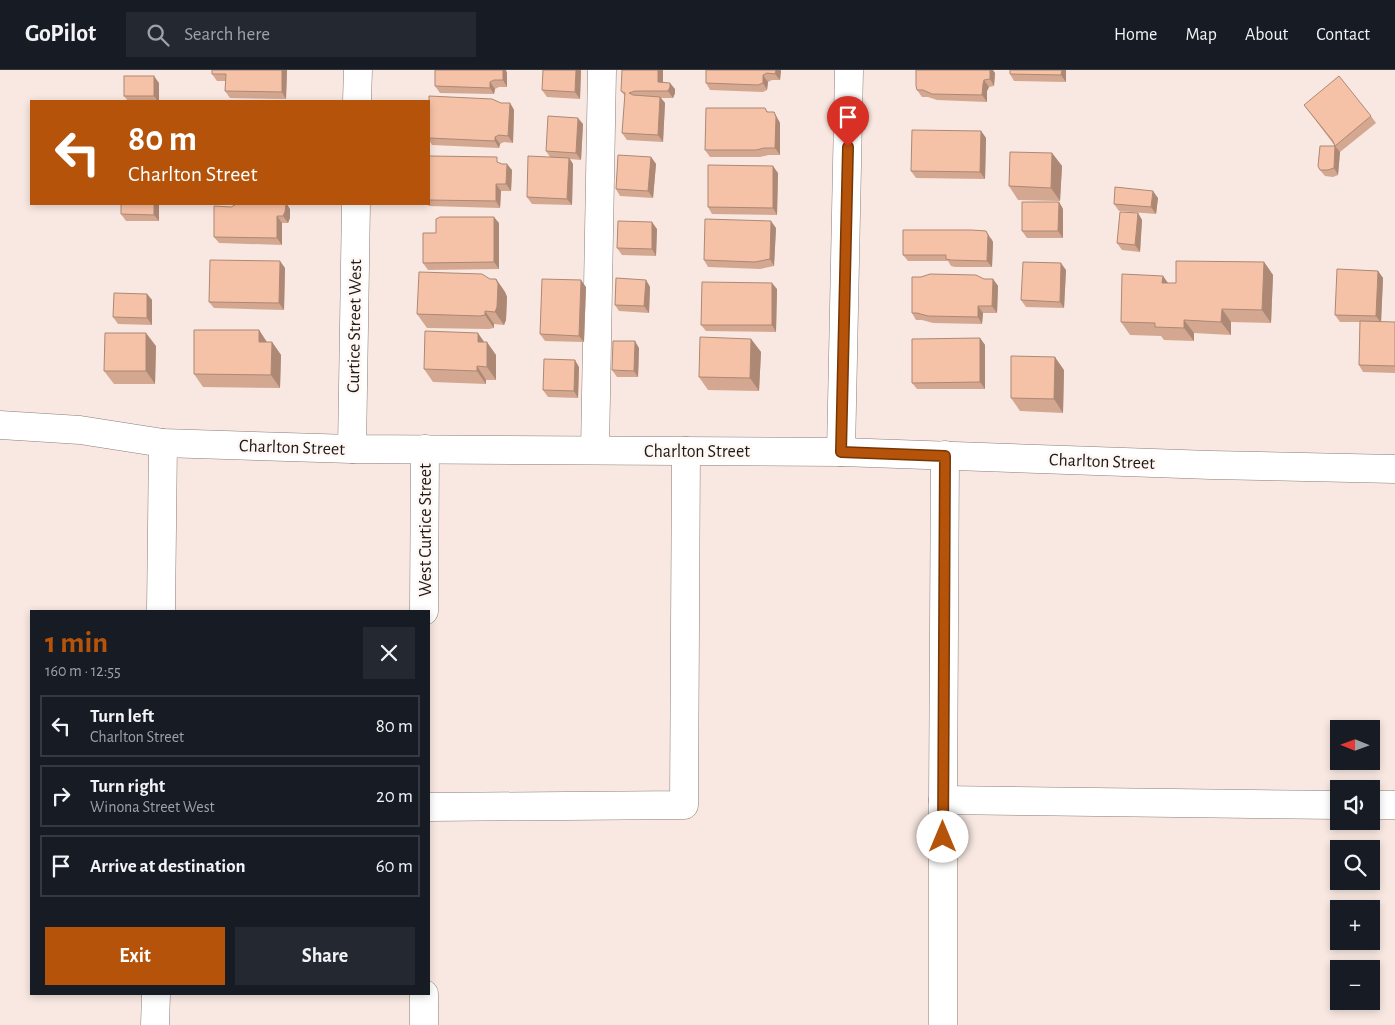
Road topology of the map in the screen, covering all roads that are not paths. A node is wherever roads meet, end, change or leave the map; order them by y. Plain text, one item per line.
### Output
1 (358, 70) edge
2 (602, 70) edge
3 (849, 70) edge
4 (357, 100) edge
5 (356, 205) edge
6 (0, 425) edge
7 (163, 443) junction
8 (352, 448) junction
9 (426, 449) junction
10 (595, 450) junction
11 (686, 451) junction
12 (841, 452) junction
13 (945, 456) junction
14 (1395, 469) edge
15 (161, 610) edge
16 (424, 610) edge
17 (943, 800) junction
18 (1330, 804) edge
19 (1380, 805) edge
20 (1395, 805) edge
21 (430, 807) edge
22 (156, 995) edge
23 (424, 995) edge
24 (155, 1025) edge
25 (424, 1025) edge
26 (943, 1025) edge

1 - 4 street
2 - 10 street
3 - 12 street
5 - 8 street, Curtice Street West
6 - 7 street, Charlton Street
7 - 8 street, Charlton Street
7 - 15 street
8 - 9 street, Charlton Street
9 - 10 street, Charlton Street
9 - 16 street, West Curtice Street
10 - 11 street, Charlton Street
11 - 12 street, Charlton Street
11 - 21 street
12 - 13 street, Charlton Street
13 - 14 street, Charlton Street
13 - 17 street
17 - 18 street
17 - 26 street
19 - 20 street
22 - 24 street
23 - 25 street

